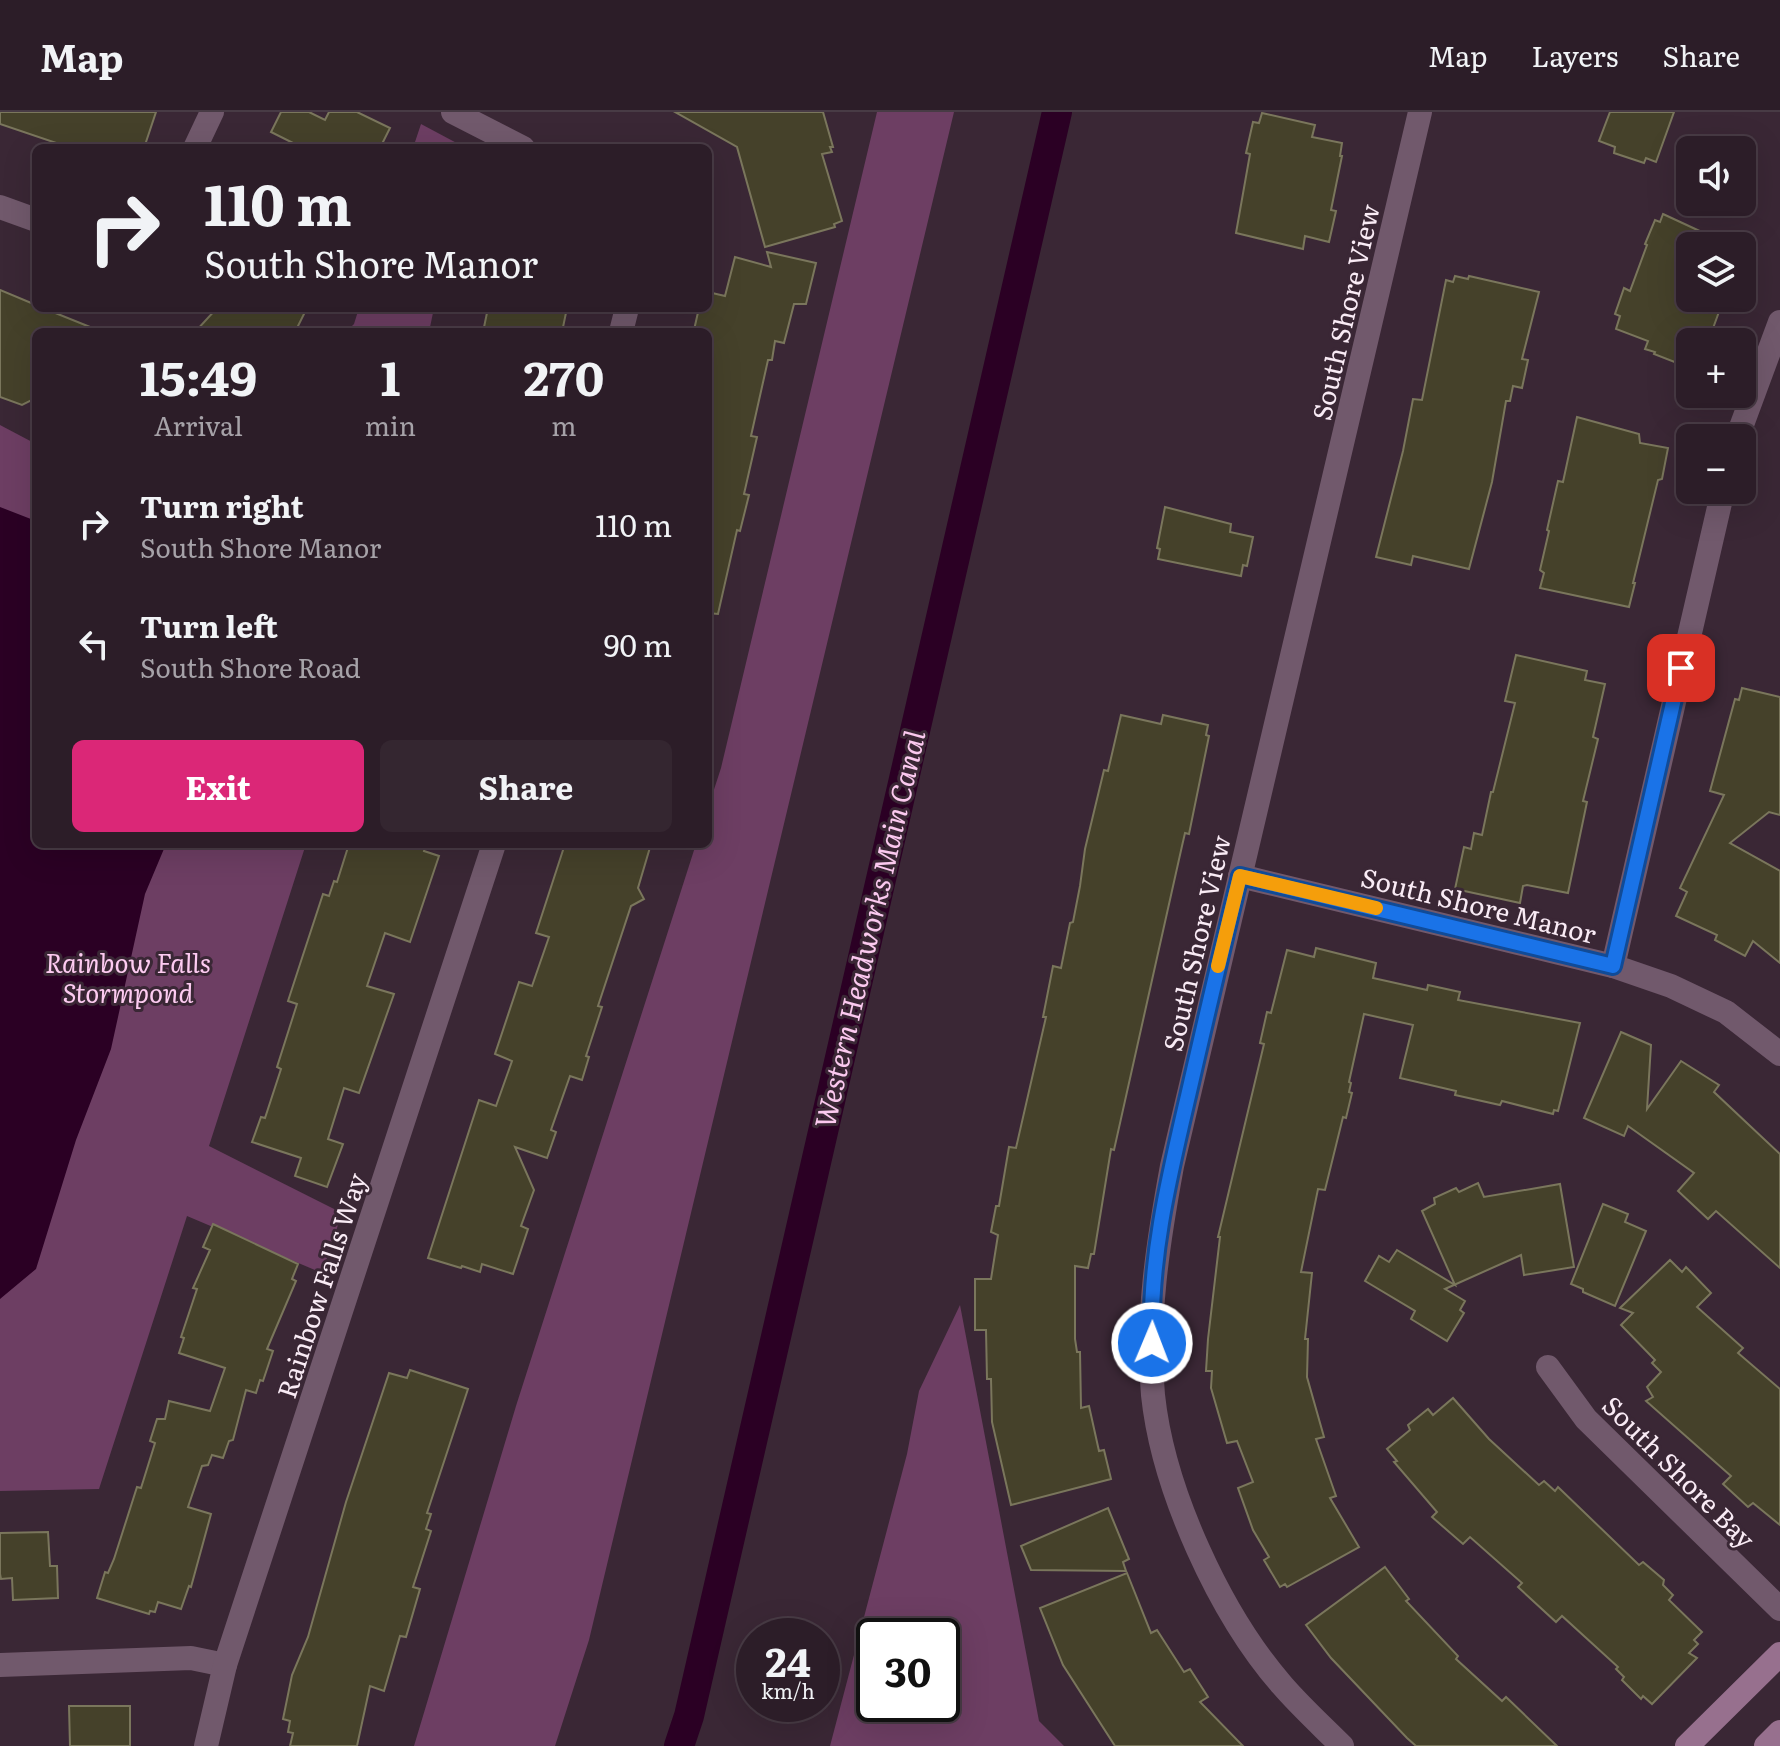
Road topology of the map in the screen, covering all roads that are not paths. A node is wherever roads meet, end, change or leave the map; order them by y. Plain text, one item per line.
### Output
1 (212, 112) edge
2 (453, 112) edge
3 (1420, 112) edge
4 (197, 144) edge
5 (515, 144) edge
6 (0, 207) edge
7 (32, 219) edge
8 (1780, 322) edge
9 (1742, 424) edge
10 (1720, 504) edge
11 (493, 848) edge
12 (1240, 876) junction
13 (1613, 966) junction
14 (1780, 1054) edge
15 (1548, 1367) dead end
16 (1780, 1609) edge
17 (1780, 1654) edge
18 (0, 1665) edge
19 (225, 1665) junction
20 (1780, 1732) edge
21 (206, 1746) edge
22 (1342, 1746) edge
23 (1687, 1746) edge
24 (1766, 1746) edge

1 - 4 street
2 - 5 street
3 - 12 street, South Shore View
6 - 7 street
8 - 9 street
10 - 13 street
11 - 19 street, Rainbow Falls Way
12 - 13 street, South Shore Manor
12 - 22 street, South Shore View
13 - 14 street, South Shore Manor
15 - 16 street, South Shore Bay
17 - 23 street
18 - 19 street
19 - 21 street, Rainbow Falls Way
20 - 24 street

